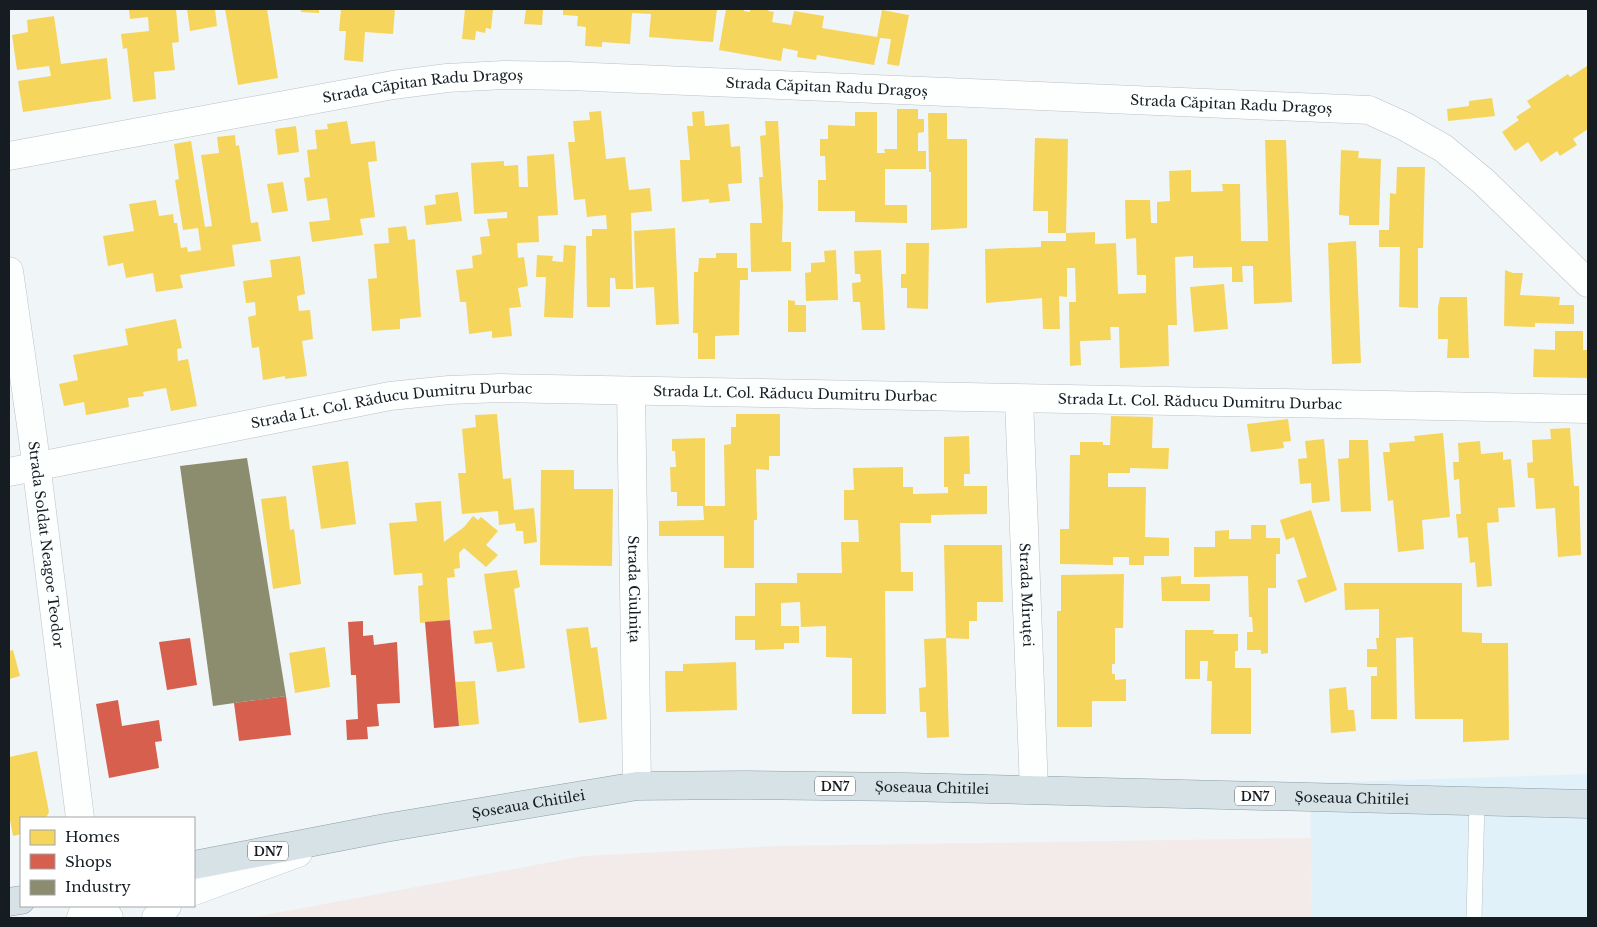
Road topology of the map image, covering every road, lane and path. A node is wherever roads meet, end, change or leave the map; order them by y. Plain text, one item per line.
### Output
1 (9, 156) edge
2 (9, 271) edge
3 (1588, 283) edge
4 (631, 391) junction
5 (1019, 399) junction
6 (1588, 409) edge
7 (36, 466) junction
8 (9, 472) edge
9 (637, 786) junction
10 (1034, 790) junction
11 (1477, 801) junction
12 (1588, 804) edge
13 (80, 817) edge
14 (342, 837) junction
15 (195, 865) edge
16 (195, 891) edge
17 (103, 907) edge
18 (166, 907) edge
19 (109, 918) edge
20 (156, 918) edge
21 (1474, 918) edge

1 - 3 street, Strada Căpitan Radu Dragoș
2 - 7 street, Strada Soldat Neagoe Teodor
4 - 5 street, Strada Lt. Col. Răducu Dumitru Durbac
4 - 7 street, Strada Lt. Col. Răducu Dumitru Durbac
4 - 9 street, Strada Ciulnița
5 - 6 street, Strada Lt. Col. Răducu Dumitru Durbac
5 - 10 street, Strada Miruței
7 - 8 street, Strada Lt. Col. Răducu Dumitru Durbac
7 - 13 street, Strada Soldat Neagoe Teodor
9 - 10 main road, Șoseaua Chitilei / DN7
9 - 14 main road, Șoseaua Chitilei / DN7
10 - 11 main road, Șoseaua Chitilei / DN7
11 - 12 main road, Șoseaua Chitilei / DN7
11 - 21 lane
14 - 15 main road, Șoseaua Chitilei / DN7
14 - 16 street
17 - 19 street
18 - 20 street

